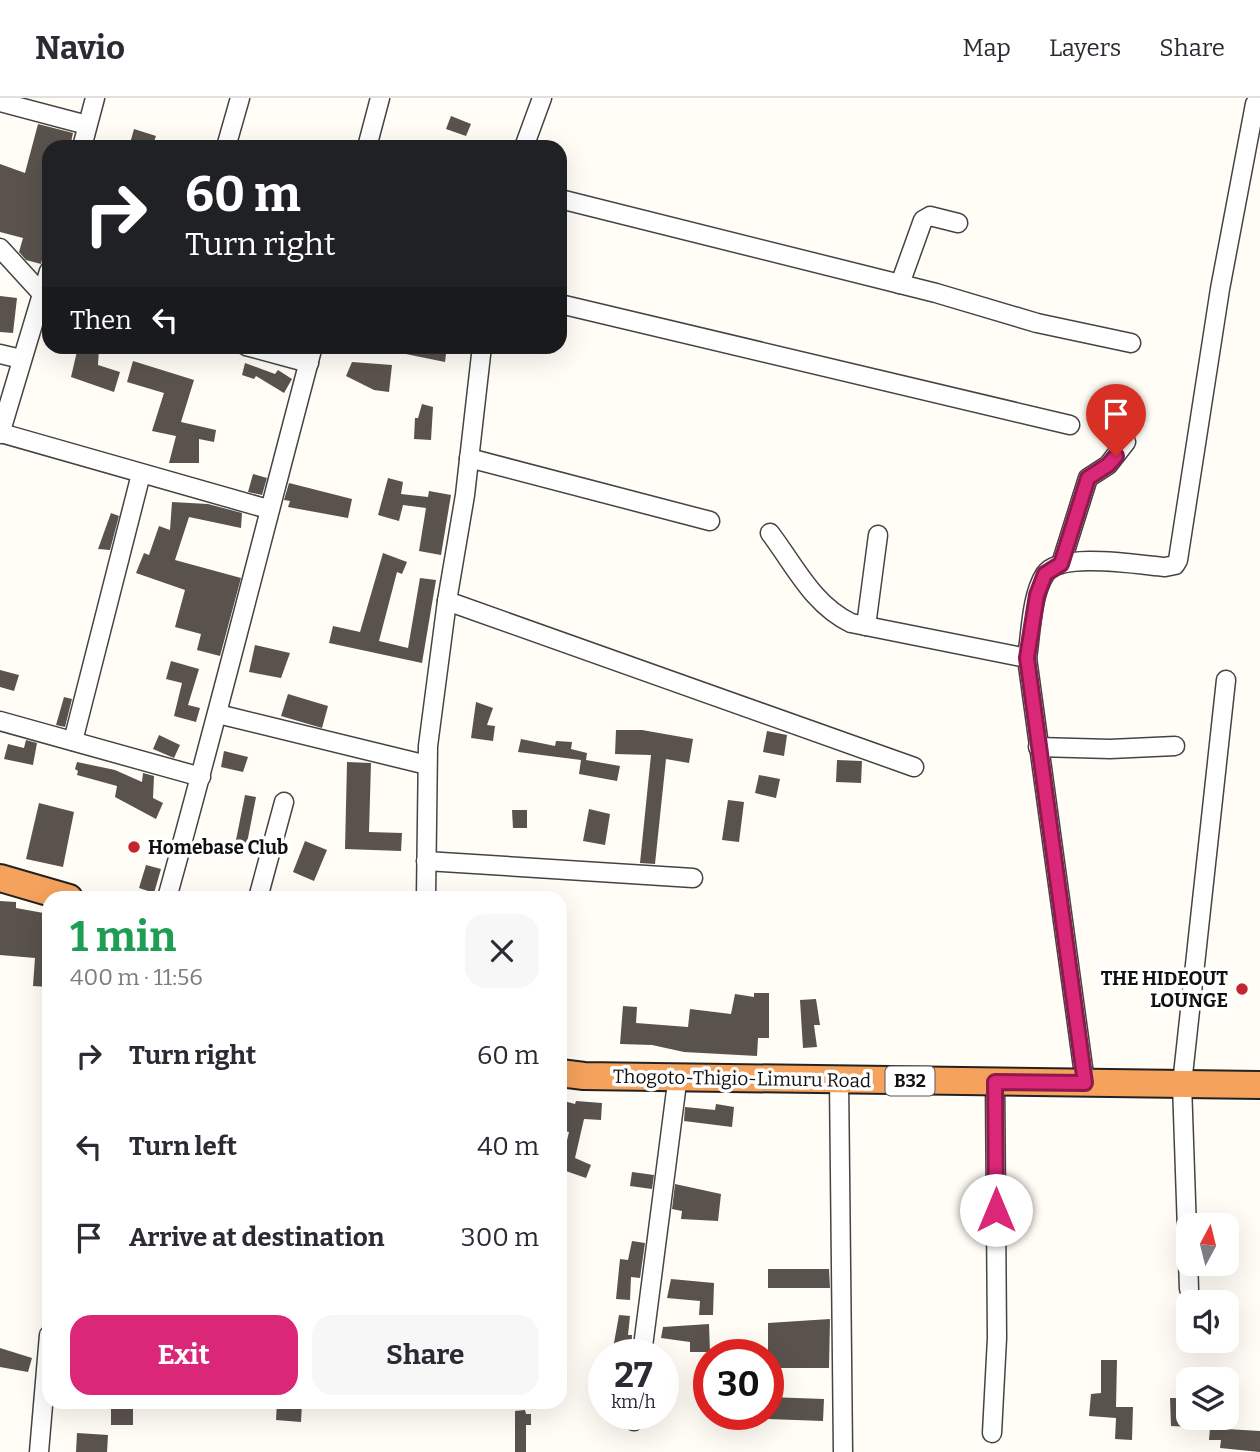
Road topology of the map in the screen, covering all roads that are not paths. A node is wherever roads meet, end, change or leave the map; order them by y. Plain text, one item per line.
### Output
1 (95, 98) edge
2 (240, 98) edge
3 (380, 98) edge
4 (542, 98) edge
5 (0, 102) edge
6 (1255, 104) dead end
7 (87, 125) junction
8 (86, 140) edge
9 (228, 140) edge
10 (369, 140) edge
11 (527, 140) edge
12 (567, 201) edge
13 (958, 223) dead end
14 (0, 248) edge
15 (900, 284) junction
16 (42, 292) edge
17 (42, 306) edge
18 (567, 306) edge
19 (1131, 343) dead end
20 (0, 354) edge
21 (481, 354) edge
22 (311, 355) edge
23 (22, 359) junction
24 (1070, 425) dead end
25 (0, 433) edge
26 (1126, 442) dead end
27 (469, 458) junction
28 (141, 474) junction
29 (268, 509) junction
30 (710, 521) dead end
31 (770, 533) dead end
32 (878, 535) dead end
33 (1061, 564) junction
34 (447, 601) junction
35 (866, 626) junction
36 (1027, 658) junction
37 (1226, 680) dead end
38 (218, 714) junction
39 (0, 721) edge
40 (73, 741) junction
41 (1175, 746) dead end
42 (1038, 747) junction
43 (427, 765) junction
44 (914, 767) dead end
45 (201, 777) junction
46 (284, 802) dead end
47 (426, 861) junction
48 (0, 878) edge
49 (693, 878) dead end
50 (45, 891) edge
51 (169, 891) edge
52 (260, 891) edge
53 (426, 891) edge
54 (567, 1074) edge
55 (678, 1075) junction
56 (839, 1079) junction
57 (995, 1082) junction
58 (1085, 1083) junction
59 (1182, 1084) junction
60 (1260, 1085) edge
61 (1189, 1289) dead end
62 (644, 1339) edge
63 (43, 1409) edge
64 (992, 1433) dead end
65 (39, 1452) edge
66 (843, 1452) edge

1 - 7 street
2 - 9 street
3 - 10 street
4 - 11 street
5 - 7 street
6 - 33 street
7 - 8 street
12 - 15 street
13 - 15 street
14 - 16 street
15 - 19 street
17 - 23 street
18 - 24 street
20 - 23 street
21 - 27 street
22 - 29 street
23 - 25 street
25 - 28 street
26 - 33 street
27 - 30 street
27 - 34 street
28 - 29 street
28 - 40 street
29 - 38 street
31 - 35 street
32 - 35 street
33 - 36 street
34 - 43 street
34 - 44 street
35 - 36 street
36 - 42 street
37 - 59 street
38 - 43 street
38 - 45 street
39 - 40 street
40 - 45 street
41 - 42 street
42 - 58 street
43 - 47 street
45 - 51 street
46 - 52 street
47 - 49 street
47 - 53 street
48 - 50 highway
54 - 55 highway, Thogoto-Thigio-Limuru Road / B32
55 - 56 highway, Thogoto-Thigio-Limuru Road / B32
55 - 62 street
56 - 57 highway, Thogoto-Thigio-Limuru Road / B32
56 - 66 street
57 - 58 highway, Thogoto-Thigio-Limuru Road / B32
57 - 64 street
58 - 59 highway, Thogoto-Thigio-Limuru Road / B32
59 - 60 highway, Thogoto-Thigio-Limuru Road / B32
59 - 61 street
63 - 65 street

